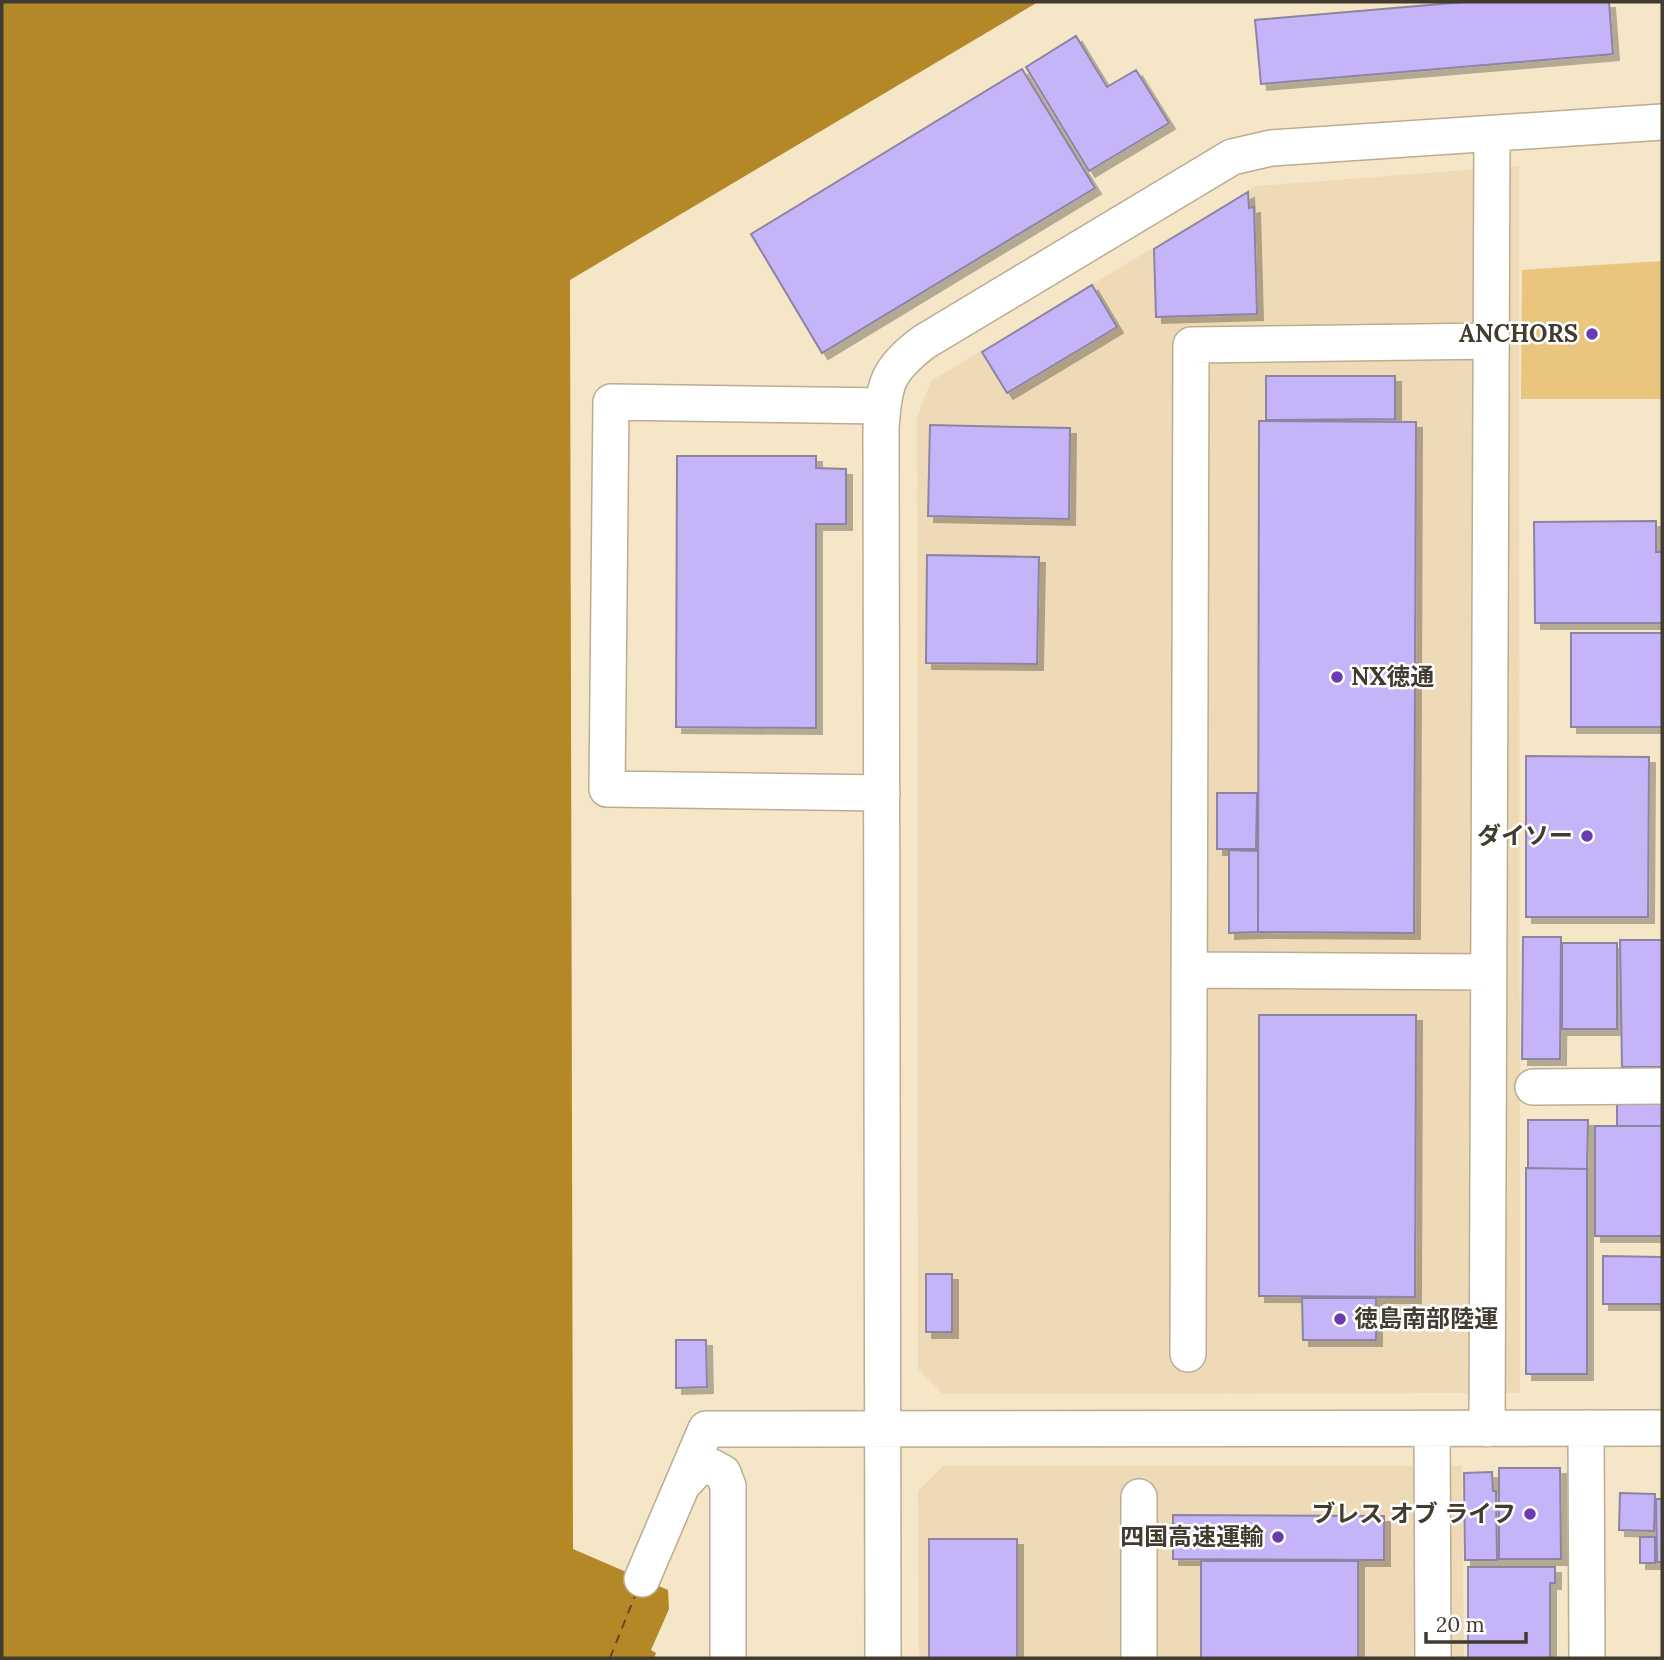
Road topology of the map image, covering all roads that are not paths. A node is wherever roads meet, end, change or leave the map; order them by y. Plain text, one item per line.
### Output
1 (1662, 122) edge
2 (1492, 134) junction
3 (1491, 341) junction
4 (883, 406) junction
5 (882, 793) junction
6 (1189, 970) junction
7 (1489, 972) junction
8 (1662, 1086) edge
9 (1533, 1087) dead end
10 (1188, 1354) dead end
11 (1586, 1428) junction
12 (1662, 1428) edge
13 (882, 1429) junction
14 (1432, 1429) junction
15 (1487, 1429) junction
16 (684, 1483) junction
17 (1139, 1497) dead end
18 (642, 1579) dead end
19 (728, 1658) edge
20 (883, 1658) edge
21 (1139, 1658) edge
22 (1433, 1658) edge
23 (1587, 1658) edge

1 - 2 street
2 - 3 street
2 - 4 street
3 - 6 street
3 - 7 street
4 - 5 street
4 - 5 street
5 - 13 street
6 - 7 street
6 - 10 street
7 - 15 street
8 - 9 street
11 - 12 street
11 - 15 street
11 - 23 street
13 - 14 street
13 - 16 street
13 - 20 street
14 - 15 street
14 - 22 street
16 - 18 street
16 - 19 street
17 - 21 street

